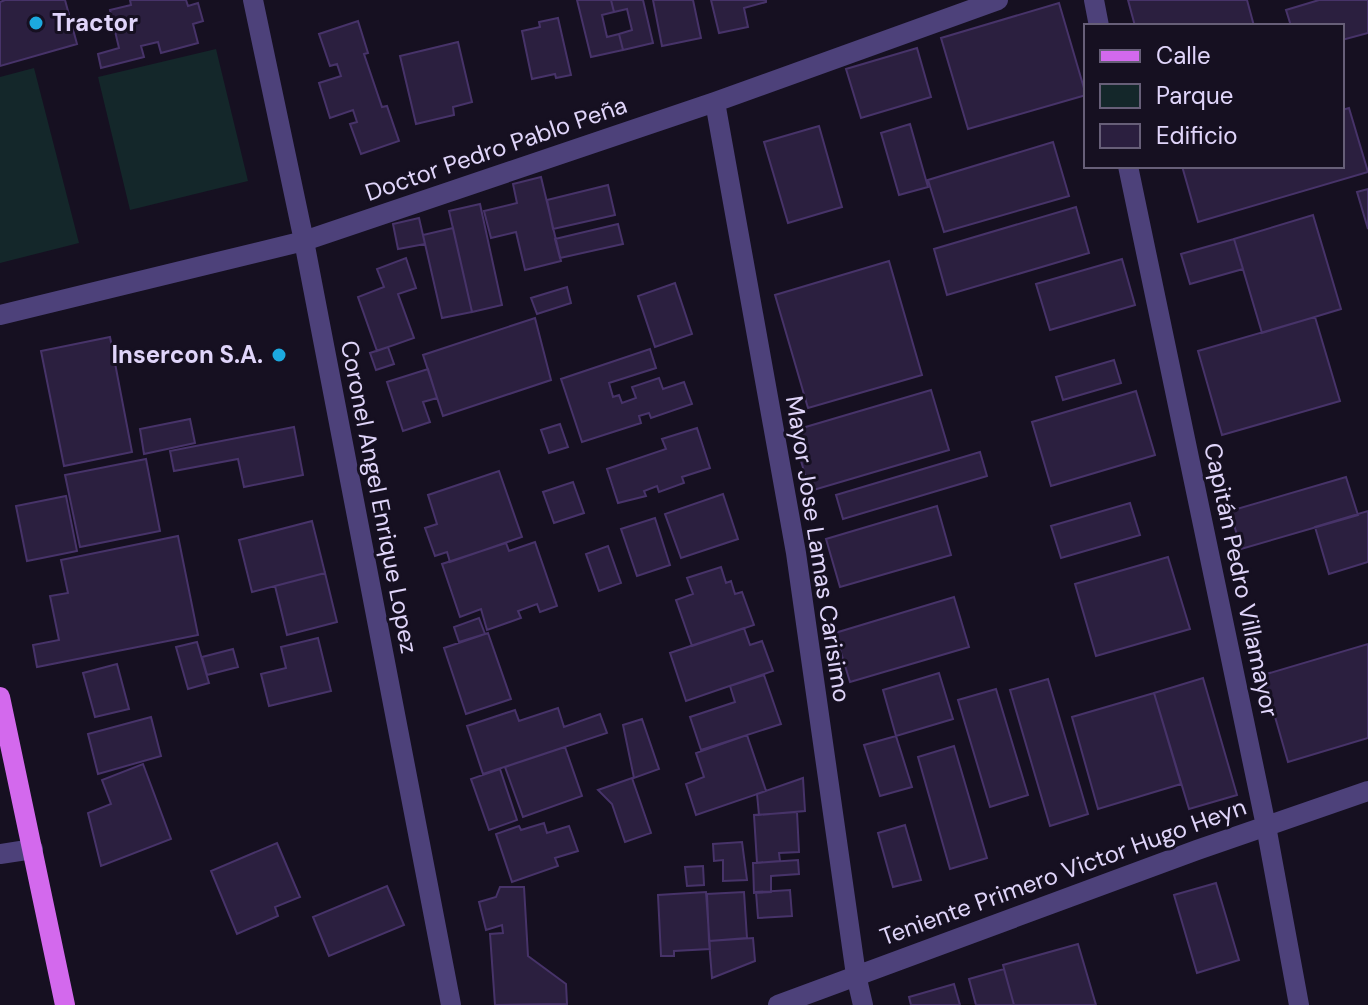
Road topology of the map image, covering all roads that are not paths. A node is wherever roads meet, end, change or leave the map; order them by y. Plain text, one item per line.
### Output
1 (253, 0) edge
2 (998, 0) edge
3 (1094, 0) edge
4 (1099, 24) edge
5 (715, 102) junction
6 (1128, 168) edge
7 (304, 241) junction
8 (0, 315) edge
9 (0, 697) edge
10 (1368, 791) edge
11 (1266, 826) junction
12 (33, 849) junction
13 (0, 854) edge
14 (856, 975) junction
15 (65, 1005) edge
16 (451, 1005) edge
17 (778, 1005) edge
18 (863, 1005) edge
19 (1299, 1005) edge

1 - 7 street, Coronel Angel Enrique Lopez
2 - 5 street, Doctor Pedro Pablo Peña
3 - 4 street
5 - 7 street, Doctor Pedro Pablo Peña
5 - 14 street, Mayor Jose Lamas Carisimo
6 - 11 street, Capitán Pedro Villamayor
7 - 8 street, Doctor Pedro Pablo Peña
7 - 16 street, Coronel Angel Enrique Lopez
9 - 12 main road
10 - 11 street, Teniente Primero Victor Hugo Heyn
11 - 14 street, Teniente Primero Victor Hugo Heyn
11 - 19 street, Capitán Pedro Villamayor
12 - 13 street
12 - 15 main road
14 - 17 street, Teniente Primero Victor Hugo Heyn
14 - 18 street, Mayor Jose Lamas Carisimo

